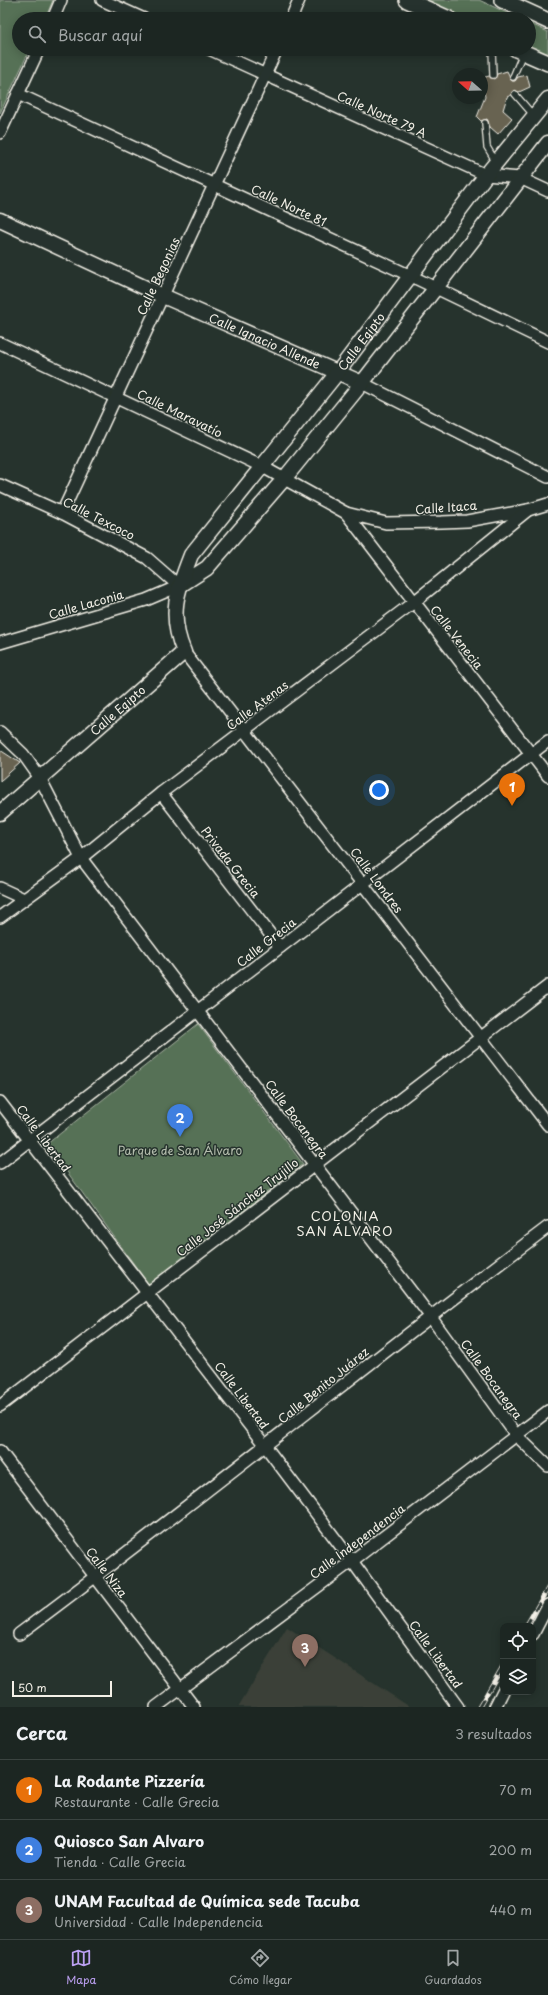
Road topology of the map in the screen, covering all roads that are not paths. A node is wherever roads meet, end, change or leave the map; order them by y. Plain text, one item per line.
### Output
1 (61, 0) edge
2 (102, 0) edge
3 (299, 0) edge
4 (407, 0) edge
5 (502, 0) edge
6 (56, 12) edge
7 (129, 12) edge
8 (294, 12) edge
9 (434, 12) edge
10 (532, 12) edge
11 (536, 14) edge
12 (547, 18) edge
13 (36, 56) edge
14 (224, 56) edge
15 (274, 56) edge
16 (492, 56) edge
17 (518, 56) edge
18 (530, 56) edge
19 (548, 64) edge
20 (266, 75) junction
21 (493, 76) dead end
22 (513, 77) dead end
23 (18, 94) junction
24 (514, 94) dead end
25 (548, 99) edge
26 (534, 116) junction
27 (485, 123) dead end
28 (0, 133) edge
29 (548, 143) edge
30 (496, 162) junction
31 (486, 175) junction
32 (520, 178) junction
33 (214, 184) junction
34 (548, 191) edge
35 (0, 220) edge
36 (412, 276) junction
37 (436, 288) junction
38 (163, 296) junction
39 (548, 342) edge
40 (0, 343) edge
41 (338, 372) junction
42 (362, 383) junction
43 (116, 396) junction
44 (261, 466) junction
45 (548, 477) edge
46 (284, 479) junction
47 (0, 485) edge
48 (548, 504) edge
49 (528, 510) junction
50 (346, 513) junction
51 (62, 514) junction
52 (179, 586) junction
53 (414, 602) junction
54 (0, 643) edge
55 (184, 652) junction
56 (246, 730) junction
57 (0, 732) edge
58 (548, 741) edge
59 (531, 754) junction
60 (548, 776) edge
61 (40, 778) junction
62 (161, 793) junction
63 (0, 813) edge
64 (81, 858) junction
65 (363, 884) junction
66 (0, 888) edge
67 (24, 899) junction
68 (0, 917) edge
69 (280, 948) junction
70 (548, 986) edge
71 (197, 1011) junction
72 (480, 1038) junction
73 (0, 1102) edge
74 (548, 1126) edge
75 (29, 1141) junction
76 (0, 1163) edge
77 (315, 1164) junction
78 (548, 1227) edge
79 (148, 1293) junction
80 (430, 1316) junction
81 (0, 1406) edge
82 (548, 1411) edge
83 (516, 1435) junction
84 (266, 1447) junction
85 (0, 1451) edge
86 (548, 1466) edge
87 (352, 1562) junction
88 (95, 1578) junction
89 (548, 1605) edge
90 (536, 1628) edge
91 (19, 1634) dead end
92 (180, 1688) junction
93 (501, 1695) edge
94 (156, 1707) edge
95 (194, 1707) edge
96 (458, 1707) edge
97 (495, 1707) edge

1 - 6 street
2 - 7 street
3 - 8 street
4 - 9 main road
5 - 10 main road
11 - 12 main road
13 - 23 street
14 - 20 street, Calle Norte 79 A
15 - 20 street, Calle Begonias
16 - 21 lane
17 - 22 lane
18 - 19 main road
20 - 31 street, Calle Norte 79 A
20 - 33 street, Calle Begonias
23 - 28 street
23 - 33 street, Calle Norte 81
24 - 26 lane
25 - 26 street, Calle Egipto
26 - 30 street, Calle Egipto
27 - 30 lane
29 - 32 street
30 - 31 street, Calle Egipto
31 - 32 street, Calle Norte 79 A
31 - 36 street, Calle Egipto
32 - 34 street, Calle Norte 79 A
32 - 37 street
33 - 36 street, Calle Norte 81
33 - 38 street, Calle Begonias
35 - 38 street, Calle Ignacio Allende
36 - 37 street, Calle Norte 81
36 - 41 street, Calle Egipto
37 - 39 street, Calle Norte 81
37 - 42 street
38 - 41 street, Calle Ignacio Allende
38 - 43 street, Calle Begonias
40 - 43 street, Calle Maravatío
41 - 42 street, Calle Ignacio Allende
41 - 44 street, Calle Egipto
42 - 45 street, Calle Ignacio Allende
42 - 46 street
43 - 44 street, Calle Maravatío
43 - 51 street, Calle Begonias
44 - 46 street, Calle Maravatío
44 - 52 street, Calle Egipto
46 - 50 street, Calle Maravatío
46 - 52 street
47 - 51 street, Calle Texcoco
48 - 49 street, Calle Itaca
49 - 50 street, Calle Itaca
49 - 53 street, Calle Atenas
50 - 53 street, Calle Venecia
51 - 52 street, Calle Texcoco
52 - 54 street, Calle Laconia
52 - 55 street, Calle Egipto
53 - 56 street, Calle Atenas
53 - 59 street, Calle Venecia
55 - 56 street, Calle Londres
55 - 61 street, Calle Egipto
56 - 62 street, Calle Atenas
56 - 65 street, Calle Londres
57 - 61 street, Calle Bocanegra
58 - 59 street, Calle Grecia
59 - 60 street, Calle Venecia
59 - 65 street, Calle Grecia
61 - 63 street, Calle Egipto
61 - 64 street, Calle Bocanegra
62 - 64 street, Calle Atenas
62 - 69 street, Privada Grecia
64 - 67 street, Calle Atenas
64 - 71 street, Calle Bocanegra
65 - 69 street, Calle Grecia
65 - 72 street, Calle Londres
66 - 67 street
67 - 68 street, Calle Atenas
69 - 71 street, Calle Grecia
70 - 72 street, Calle José Sánchez Trujillo
71 - 75 street, Calle Grecia
71 - 77 street, Calle Bocanegra
72 - 74 street, Calle Londres
72 - 77 street, Calle José Sánchez Trujillo
73 - 75 street, Calle Libertad
75 - 76 street, Calle Grecia
75 - 79 street, Calle Libertad
77 - 79 street, Calle José Sánchez Trujillo
77 - 80 street, Calle Bocanegra
78 - 80 street, Calle Benito Juárez
79 - 81 street, Calle José Sánchez Trujillo
79 - 84 street, Calle Libertad
80 - 83 street, Calle Bocanegra
80 - 84 street, Calle Benito Juárez
82 - 83 street, Calle Independencia
83 - 86 street, Calle Bocanegra
83 - 87 street, Calle Independencia
84 - 87 street, Calle Libertad
84 - 88 street, Calle Benito Juárez
85 - 88 street, Calle Niza
87 - 92 street, Calle Independencia
87 - 96 street, Calle Libertad
88 - 91 street, Calle Benito Juárez
88 - 92 street, Calle Niza
89 - 90 street
92 - 94 street, Calle Independencia
92 - 95 street, Calle Niza
93 - 97 street

